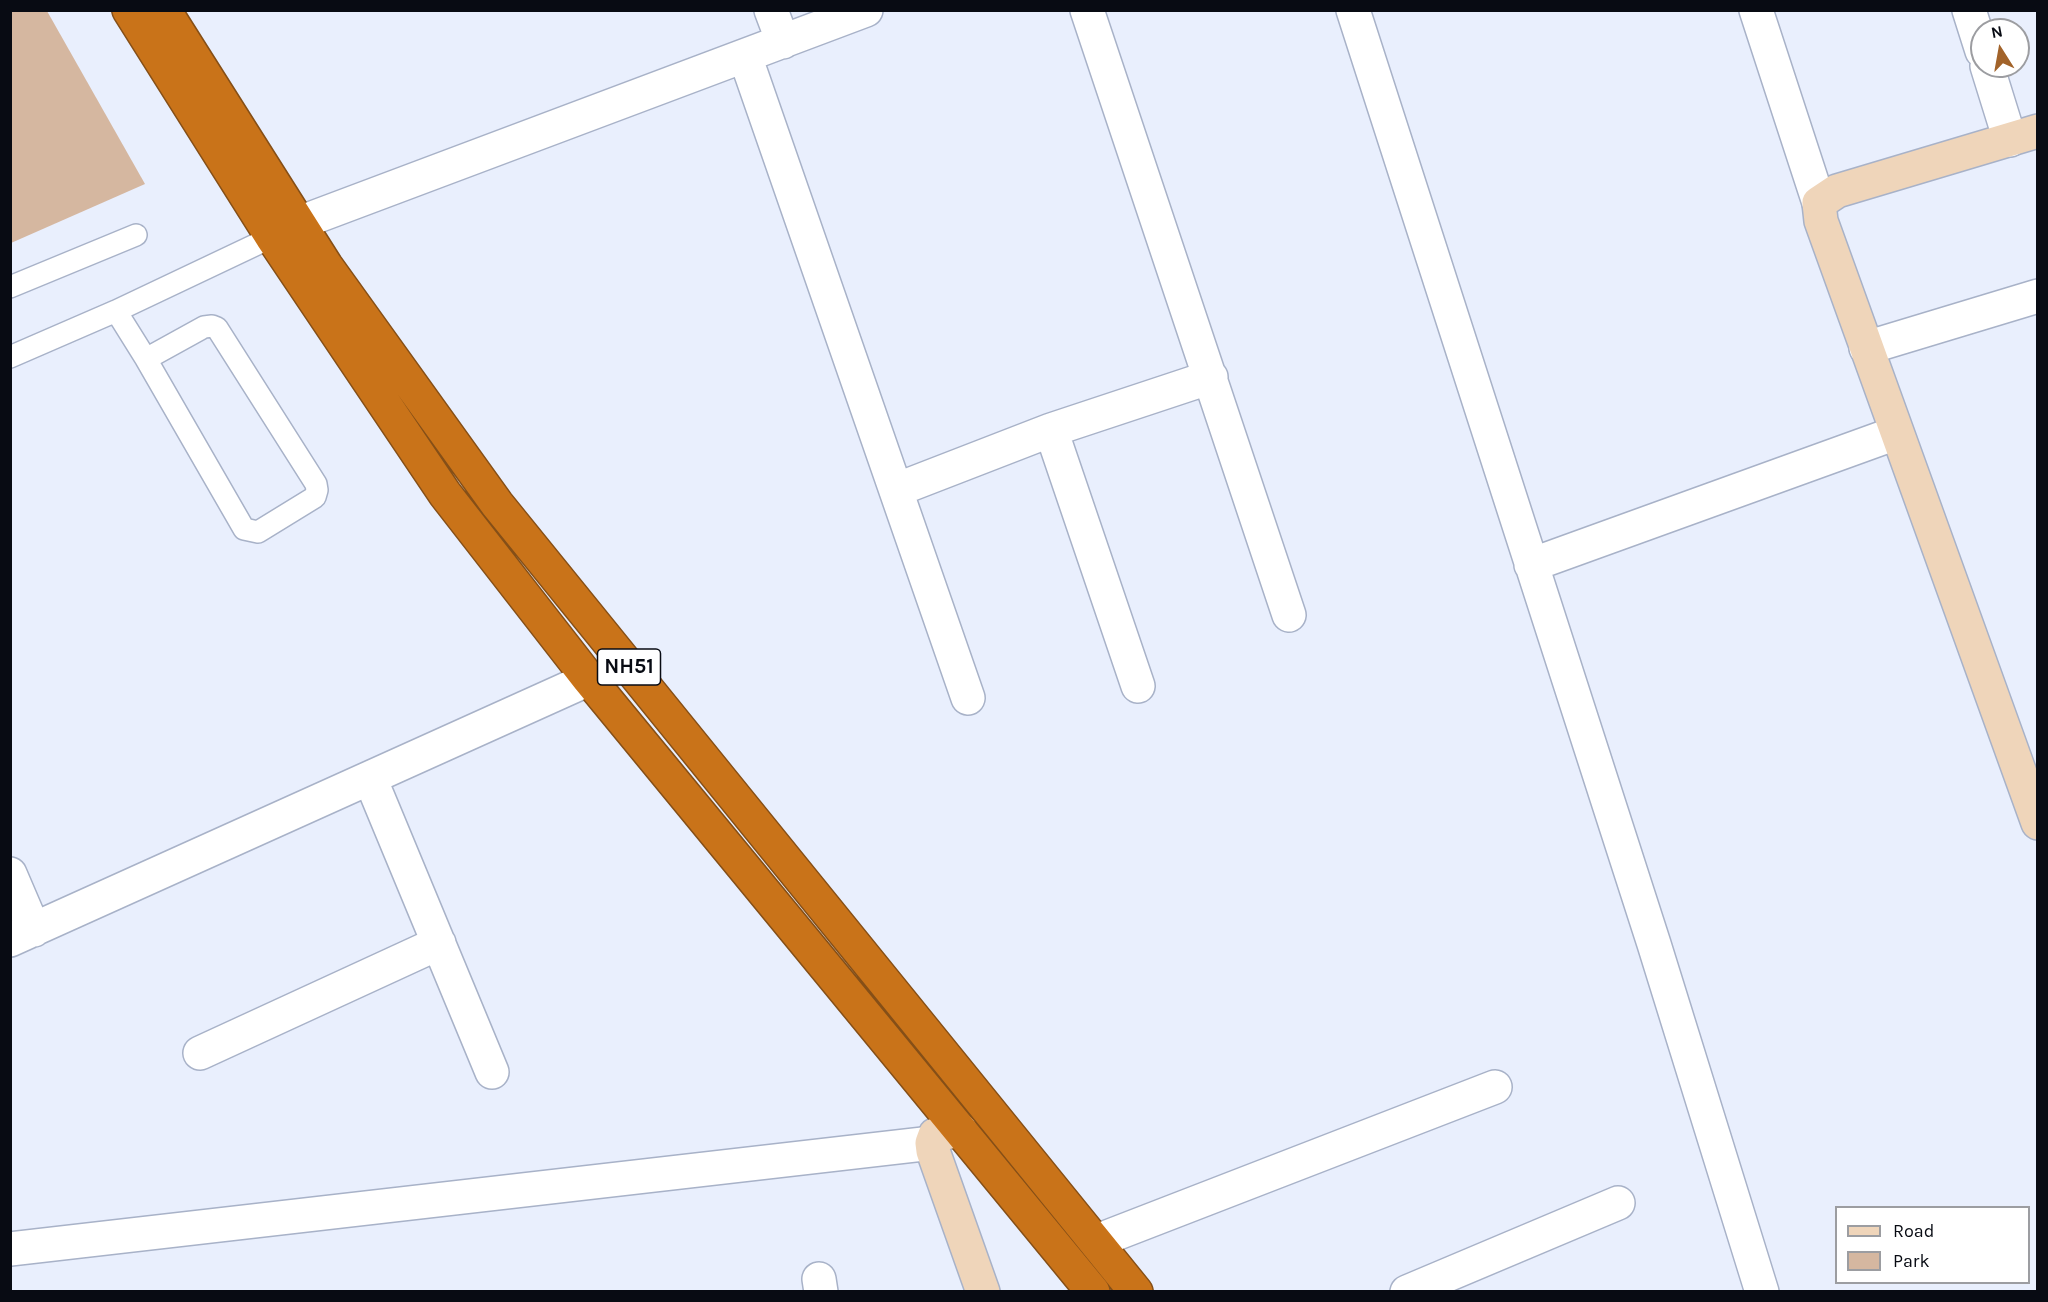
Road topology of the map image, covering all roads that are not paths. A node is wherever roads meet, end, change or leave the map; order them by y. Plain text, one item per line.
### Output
1 (129, 10) edge
2 (164, 10) edge
3 (771, 10) edge
4 (866, 10) edge
5 (1087, 10) edge
6 (1353, 10) edge
7 (1756, 10) edge
8 (783, 42) junction
9 (745, 56) junction
10 (1993, 78) edge
11 (2024, 135) edge
12 (1819, 203) junction
13 (285, 230) junction
14 (136, 235) dead end
15 (10, 287) edge
16 (2037, 296) edge
17 (116, 311) junction
18 (1866, 348) junction
19 (10, 357) edge
20 (146, 359) junction
21 (1211, 376) junction
22 (1051, 430) junction
23 (1896, 433) junction
24 (896, 490) junction
25 (1531, 565) junction
26 (1290, 615) dead end
27 (589, 679) junction
28 (1138, 686) dead end
29 (968, 698) dead end
30 (370, 778) junction
31 (2037, 822) edge
32 (10, 874) edge
33 (22, 935) edge
34 (439, 943) junction
35 (200, 1053) dead end
36 (492, 1072) dead end
37 (1495, 1087) dead end
38 (946, 1137) junction
39 (1618, 1203) dead end
40 (1097, 1241) junction
41 (10, 1249) edge
42 (983, 1292) edge
43 (1093, 1292) edge
44 (1136, 1292) edge
45 (1407, 1292) edge
46 (1762, 1292) edge

1 - 13 highway, NH51
2 - 13 highway, NH51
3 - 8 street
4 - 8 street
5 - 21 street
6 - 25 street
7 - 12 street
8 - 9 street
9 - 13 street
9 - 24 street
10 - 11 street
11 - 12 street
12 - 18 street
13 - 17 lane
13 - 27 highway, NH51
13 - 40 highway, NH51
14 - 15 lane
16 - 18 street
17 - 19 lane
17 - 20 lane
18 - 23 street
20 - 20 lane
21 - 22 street
21 - 26 street
22 - 24 street
22 - 28 street
23 - 25 street
23 - 31 street
24 - 29 street
25 - 46 street
27 - 30 street
27 - 38 highway, NH51
30 - 33 street
30 - 34 street
32 - 33 street
34 - 35 street
34 - 36 street
37 - 40 street
38 - 41 street
38 - 42 street
38 - 43 highway, NH51
39 - 45 street
40 - 44 highway, NH51

